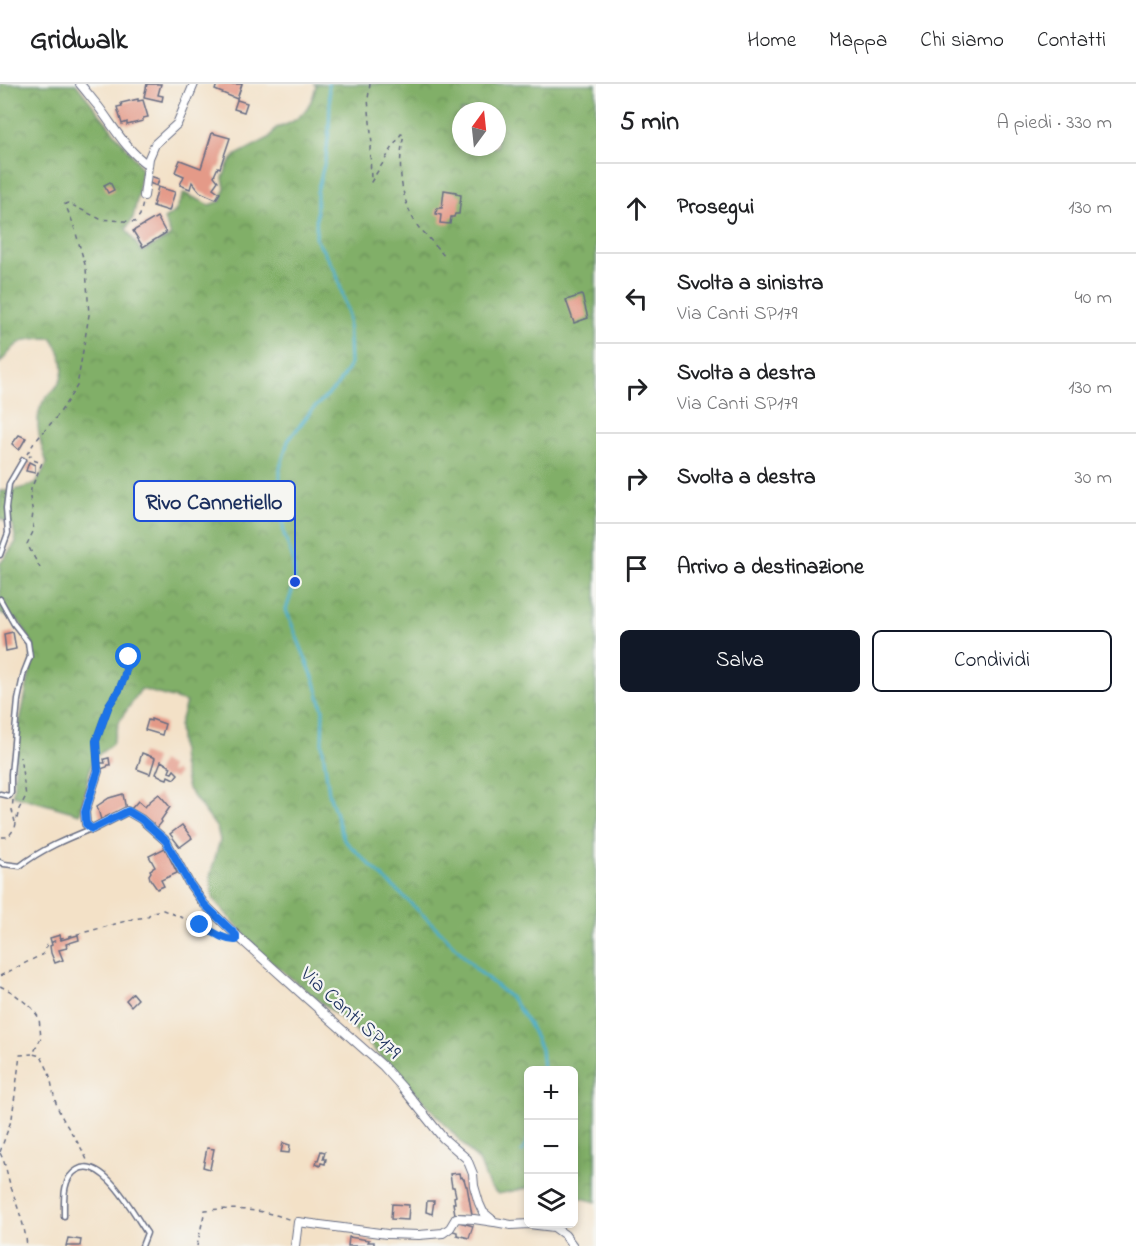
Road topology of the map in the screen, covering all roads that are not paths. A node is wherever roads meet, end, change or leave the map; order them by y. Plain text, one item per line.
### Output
1 (80, 84) edge
2 (194, 84) edge
3 (148, 165) junction
4 (144, 196) road end
5 (23, 460) road end
6 (0, 555) edge
7 (0, 600) edge
8 (129, 657) dead end
9 (98, 771) joint
10 (0, 794) edge
11 (92, 829) junction
12 (0, 862) edge
13 (64, 1216) dead end
14 (495, 1222) junction
15 (142, 1246) edge
16 (295, 1246) edge
17 (573, 1246) edge

1 - 3 street
2 - 3 street
3 - 4 street
5 - 6 lane
7 - 10 lane
8 - 9 lane
9 - 11 street
11 - 12 lane
11 - 14 street, Via Canti SP179
13 - 15 lane
14 - 16 street
14 - 17 street

